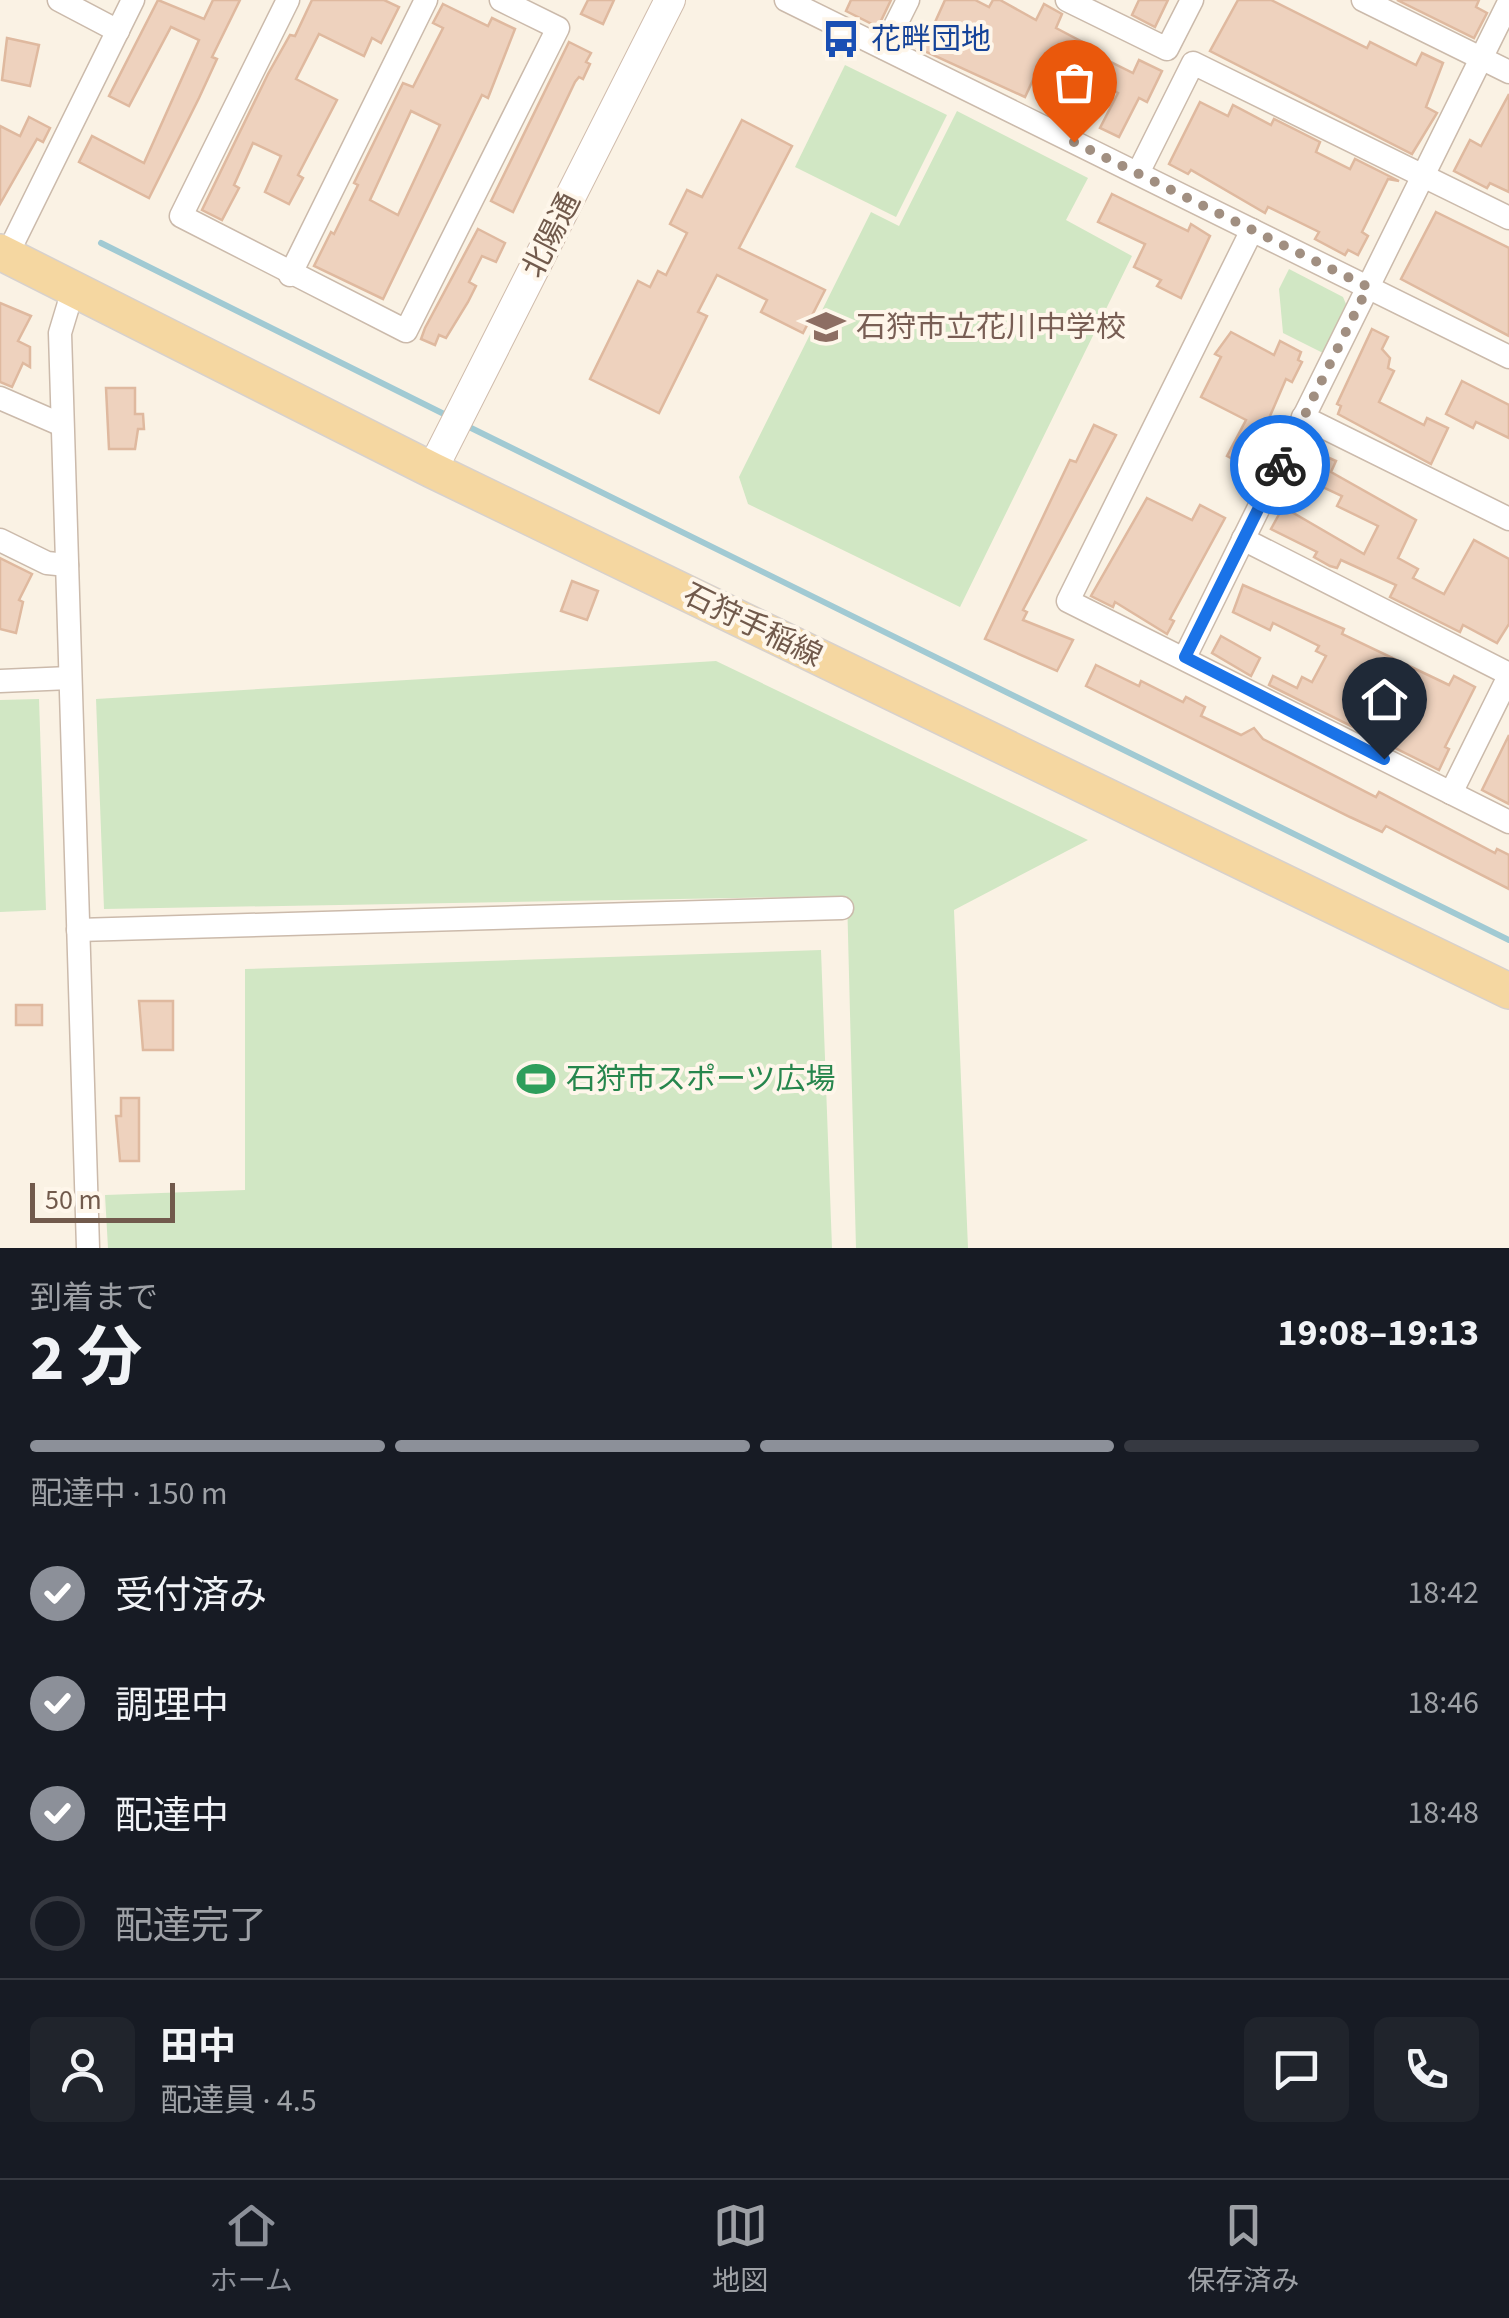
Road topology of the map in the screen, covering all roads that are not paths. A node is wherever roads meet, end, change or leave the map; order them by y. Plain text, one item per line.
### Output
1 (59, 0) edge
2 (133, 0) edge
3 (288, 0) edge
4 (426, 0) edge
5 (501, 0) edge
6 (670, 0) edge
7 (786, 0) edge
8 (908, 0) edge
9 (1068, 0) edge
10 (1192, 0) edge
11 (1363, 0) edge
12 (1509, 2) edge
13 (118, 31) junction
14 (884, 48) junction
15 (1481, 58) junction
16 (1509, 72) edge
17 (1138, 173) junction
18 (1422, 176) junction
19 (1509, 218) edge
20 (1252, 230) junction
21 (3, 253) edge
22 (290, 274) junction
23 (1368, 287) junction
24 (74, 290) junction
25 (1509, 357) edge
26 (0, 398) edge
27 (1303, 417) junction
28 (62, 425) junction
29 (432, 470) junction
30 (1509, 518) edge
31 (1243, 539) junction
32 (0, 540) edge
33 (67, 566) junction
34 (1185, 657) junction
35 (1509, 675) edge
36 (70, 678) junction
37 (0, 680) edge
38 (1451, 793) junction
39 (1509, 822) edge
40 (842, 908) dead end
41 (78, 930) junction
42 (1509, 991) edge
43 (88, 1248) edge

1 - 13 street
2 - 13 street
3 - 22 street
4 - 22 street
5 - 22 street
6 - 29 street, 北陽通
7 - 14 street
8 - 14 street
9 - 10 street
11 - 15 street
12 - 15 street
13 - 21 street
14 - 17 street
15 - 16 street
15 - 18 street
17 - 18 street
17 - 20 street
18 - 19 street
18 - 23 street
20 - 23 street
20 - 34 street
21 - 24 main road, 石狩手稲線
23 - 25 street
23 - 27 street
24 - 28 street
24 - 29 main road, 石狩手稲線
26 - 28 street
27 - 30 street
27 - 31 street
28 - 33 street
29 - 42 main road, 石狩手稲線
31 - 34 street
31 - 35 street
32 - 33 street
33 - 36 street
34 - 38 street
35 - 38 street
36 - 37 street
36 - 41 street
38 - 39 street
40 - 41 street
41 - 43 street

